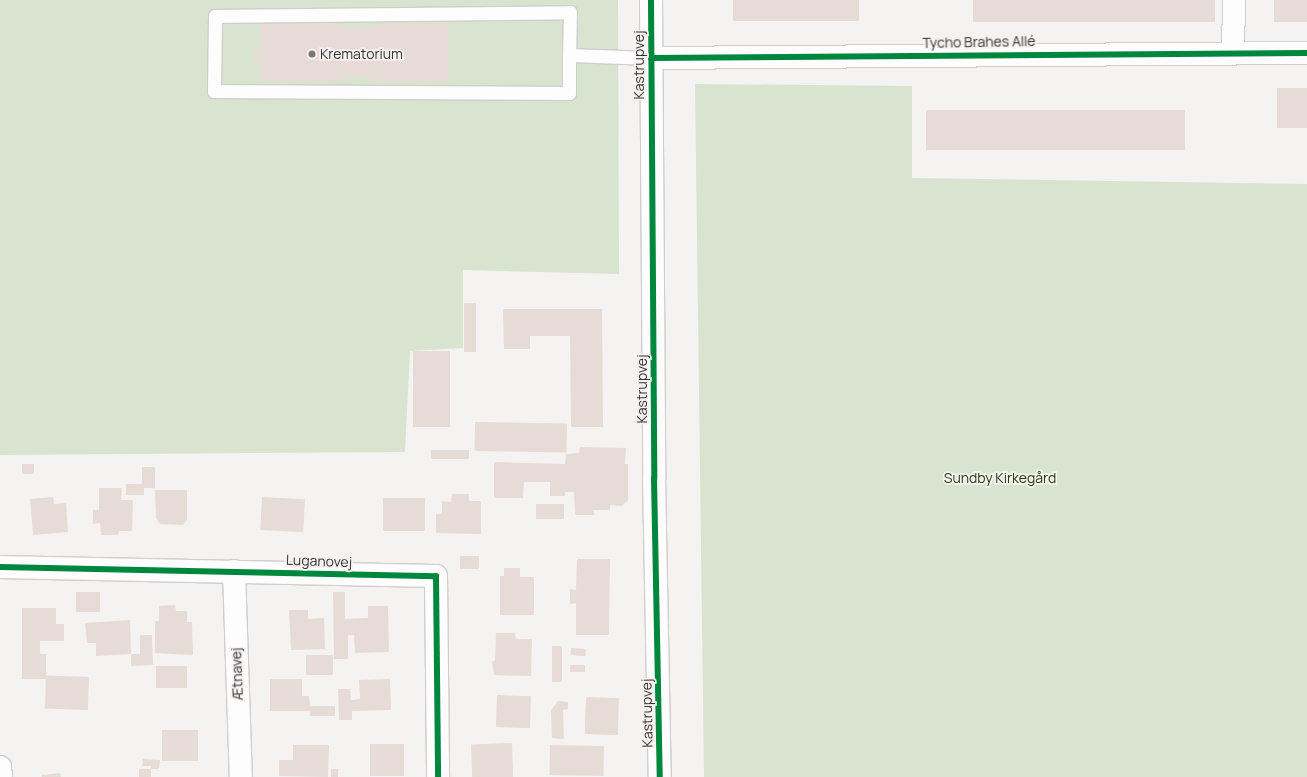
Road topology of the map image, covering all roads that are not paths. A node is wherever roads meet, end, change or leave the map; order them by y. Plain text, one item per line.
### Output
1 (651, 0) edge
2 (1234, 0) edge
3 (1233, 52) junction
4 (1307, 53) edge
5 (570, 55) junction
6 (651, 58) junction
7 (0, 567) edge
8 (234, 571) junction
9 (0, 767) edge
10 (1, 777) edge
11 (241, 777) edge
12 (438, 777) edge
13 (660, 777) edge

1 - 6 street, Kastrupvej
2 - 3 street
3 - 4 street, Tycho Brahes Allé
3 - 6 street, Tycho Brahes Allé
5 - 5 lane
5 - 6 lane
6 - 13 street, Kastrupvej
7 - 8 street, Luganovej
8 - 11 street, Ætnavej
8 - 12 street, Luganovej
9 - 10 street

